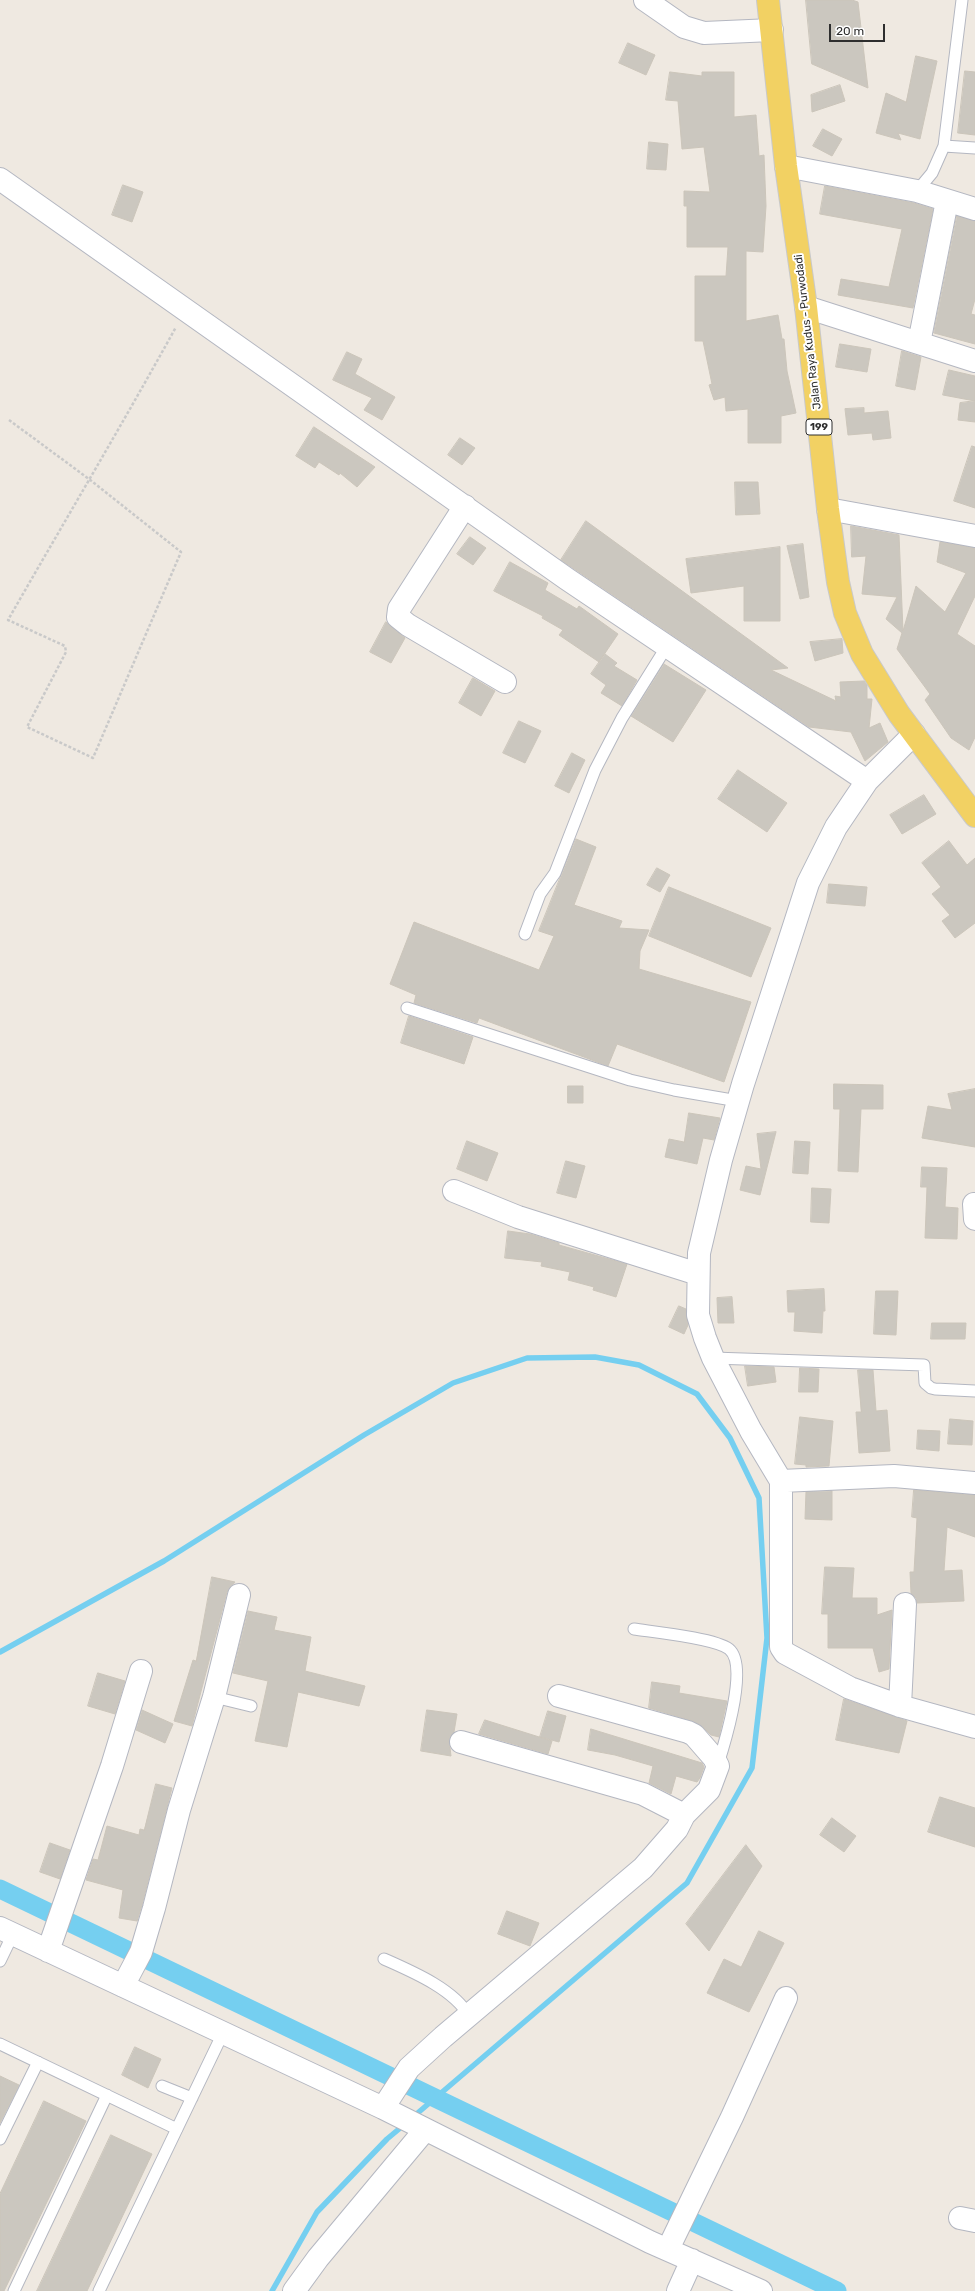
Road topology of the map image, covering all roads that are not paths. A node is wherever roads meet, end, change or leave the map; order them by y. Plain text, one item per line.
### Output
1 (645, 0) edge
2 (768, 0) edge
3 (962, 0) edge
4 (772, 30) junction
5 (944, 146) junction
6 (975, 148) edge
7 (786, 166) junction
8 (0, 179) edge
9 (917, 191) junction
10 (947, 201) junction
11 (975, 209) edge
12 (806, 308) junction
13 (919, 343) junction
14 (975, 361) edge
15 (465, 506) junction
16 (828, 509) junction
17 (975, 536) edge
18 (667, 646) junction
19 (505, 682) dead end
20 (914, 734) junction
21 (867, 781) junction
22 (975, 816) edge
23 (525, 934) dead end
24 (408, 1008) dead end
25 (738, 1101) junction
26 (454, 1191) dead end
27 (698, 1274) junction
28 (713, 1358) junction
29 (975, 1391) edge
30 (781, 1481) junction
31 (975, 1483) edge
32 (238, 1595) dead end
33 (905, 1604) dead end
34 (634, 1629) dead end
35 (141, 1671) dead end
36 (559, 1696) dead end
37 (214, 1697) junction
38 (250, 1706) dead end
39 (900, 1706) junction
40 (975, 1727) edge
41 (461, 1742) dead end
42 (718, 1766) junction
43 (684, 1815) junction
44 (6, 1931) edge
45 (48, 1951) junction
46 (384, 1959) dead end
47 (0, 1961) edge
48 (126, 1983) junction
49 (786, 1998) dead end
50 (469, 2016) junction
51 (224, 2033) junction
52 (0, 2044) edge
53 (38, 2062) junction
54 (162, 2086) dead end
55 (107, 2095) junction
56 (192, 2098) junction
57 (403, 2115) junction
58 (177, 2130) junction
59 (0, 2139) edge
60 (672, 2242) junction
61 (692, 2260) junction
62 (14, 2291) edge
63 (100, 2291) edge
64 (294, 2291) edge
65 (678, 2291) edge
66 (761, 2291) edge

1 - 4 street
2 - 4 main road, Jalan Raya Kudus - Purwodadi / 199
3 - 5 lane
4 - 7 main road, Jalan Raya Kudus - Purwodadi / 199
5 - 6 lane
5 - 9 lane
7 - 9 street
7 - 12 main road, Jalan Raya Kudus - Purwodadi / 199
8 - 15 street
9 - 10 street
10 - 11 street
10 - 13 street
12 - 13 street
12 - 16 main road, Jalan Raya Kudus - Purwodadi / 199
13 - 14 street
15 - 18 street
15 - 19 street
16 - 17 street
16 - 20 main road, Jalan Raya Kudus - Purwodadi / 199
18 - 21 street
18 - 23 lane
20 - 21 street
20 - 22 main road, Jalan Raya Kudus - Purwodadi / 199
21 - 25 street
24 - 25 lane
25 - 27 street
26 - 27 street
27 - 28 street
28 - 29 lane
28 - 30 street
30 - 31 street
30 - 39 street
32 - 37 street
33 - 39 street
34 - 42 lane
35 - 45 street
36 - 42 street
37 - 38 lane
37 - 48 street
39 - 40 street
41 - 43 street
42 - 43 street
43 - 50 street
44 - 45 street
44 - 47 lane
45 - 48 street
46 - 50 lane
48 - 51 street
49 - 60 street
50 - 57 street
51 - 56 lane
51 - 57 street
52 - 53 lane
53 - 55 lane
53 - 59 lane
54 - 56 lane
55 - 58 lane
55 - 62 lane
56 - 58 lane
57 - 60 street
57 - 64 street
58 - 63 lane
60 - 61 street
61 - 65 street
61 - 66 street

